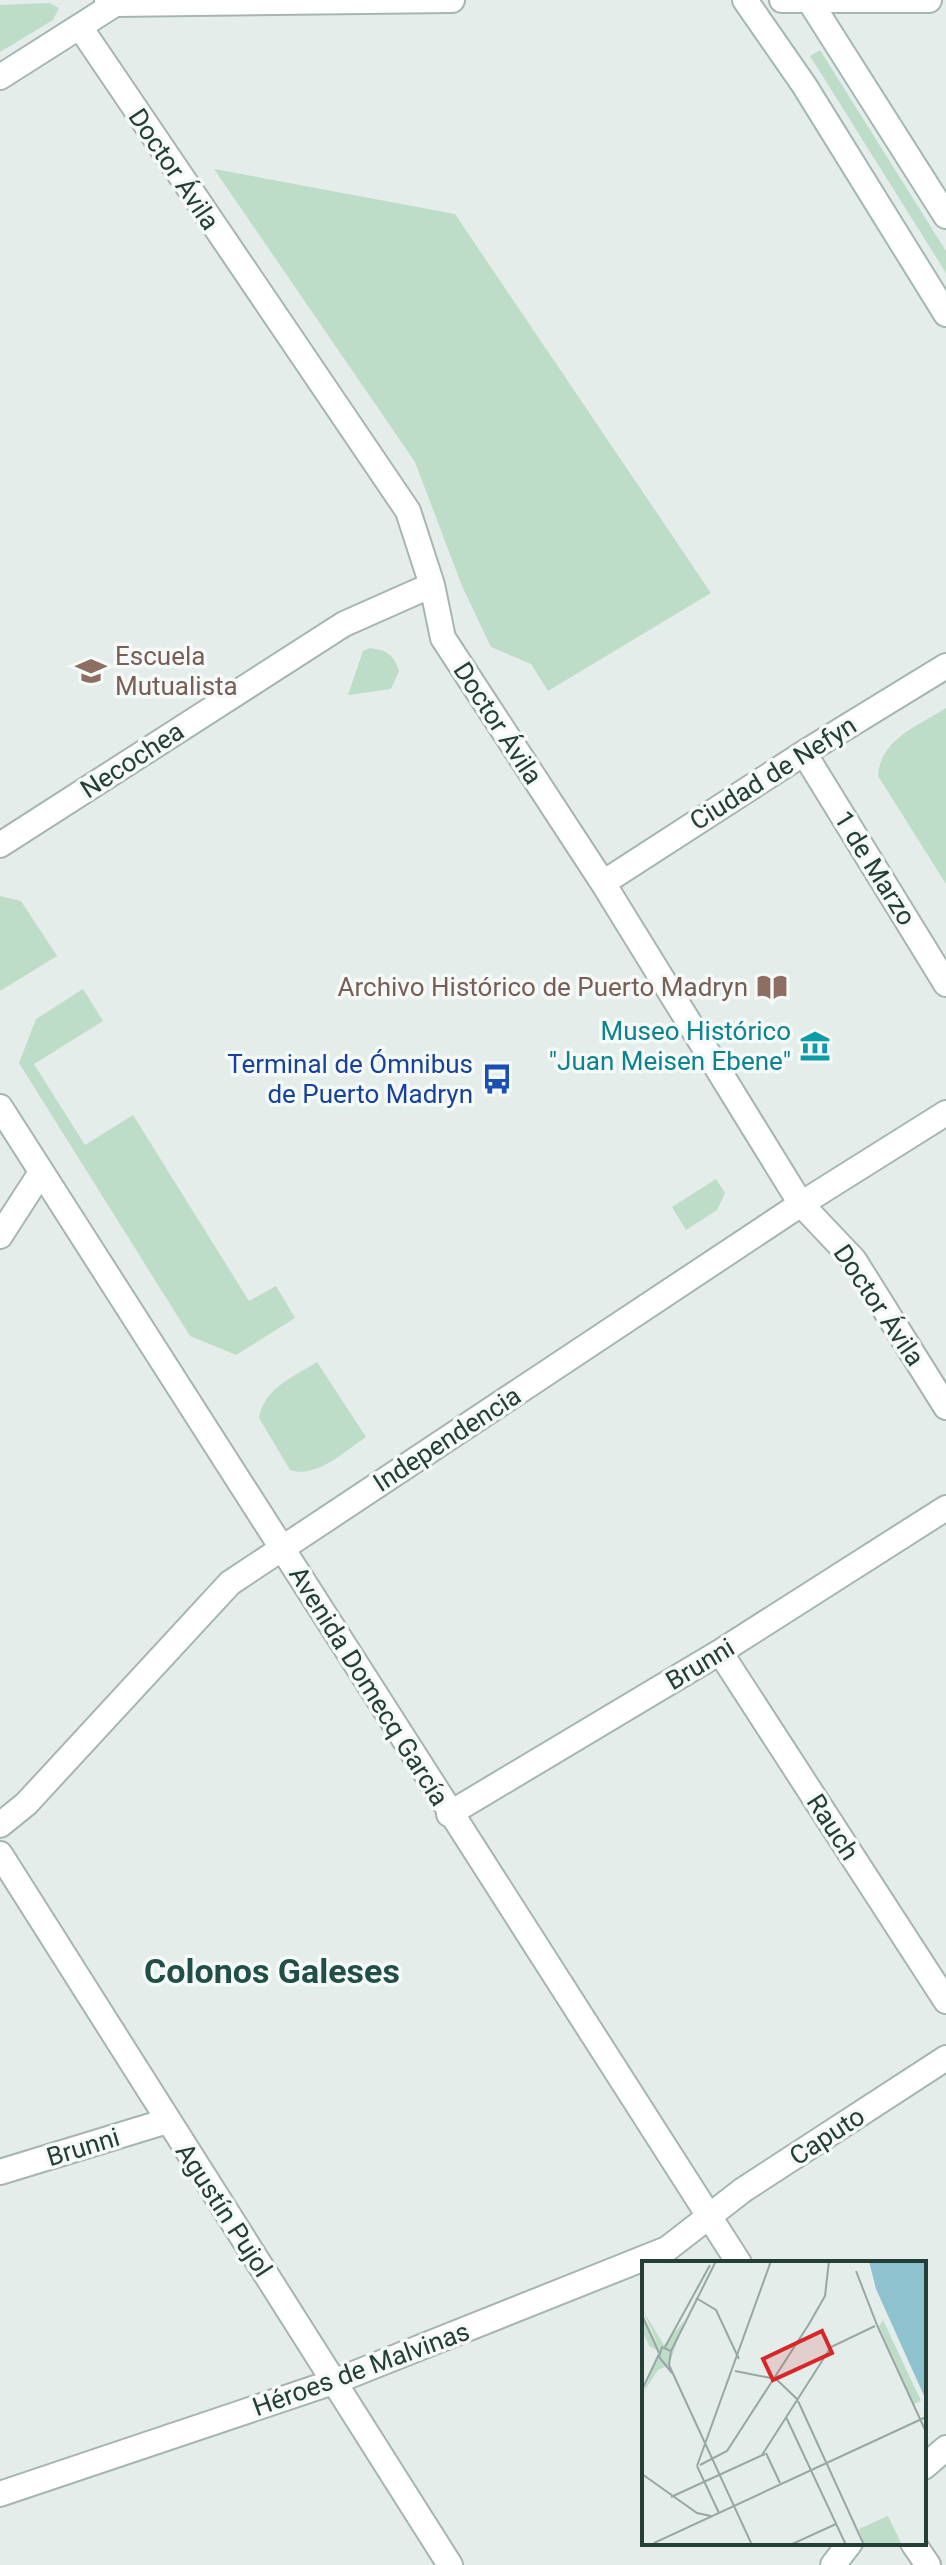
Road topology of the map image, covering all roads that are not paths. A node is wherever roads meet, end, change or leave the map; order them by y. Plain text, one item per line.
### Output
1 (452, 0) edge
2 (745, 0) edge
3 (782, 0) edge
4 (929, 0) edge
5 (809, 1) edge
6 (111, 2) edge
7 (80, 27) junction
8 (0, 77) edge
9 (946, 216) edge
10 (946, 314) edge
11 (432, 585) junction
12 (946, 666) edge
13 (804, 753) junction
14 (0, 845) edge
15 (603, 883) junction
16 (946, 984) edge
17 (0, 1107) edge
18 (946, 1113) edge
19 (40, 1174) junction
20 (801, 1204) junction
21 (0, 1236) edge
22 (946, 1407) edge
23 (946, 1508) edge
24 (282, 1547) junction
25 (720, 1652) junction
26 (449, 1814) junction
27 (0, 1825) edge
28 (0, 1854) edge
29 (946, 2001) edge
30 (946, 2058) edge
31 (167, 2121) junction
32 (0, 2172) edge
33 (711, 2217) junction
34 (738, 2261) edge
35 (336, 2381) junction
36 (946, 2448) edge
37 (926, 2465) edge
38 (0, 2494) edge
39 (848, 2545) edge
40 (914, 2545) edge
41 (438, 2559) edge
42 (833, 2565) edge
43 (928, 2565) edge

1 - 6 street
2 - 10 street
3 - 5 street
4 - 5 street
5 - 9 street
6 - 7 street
7 - 8 street
7 - 11 street, Doctor Ávila
11 - 14 street, Necochea
11 - 15 street, Doctor Ávila
12 - 13 street, Ciudad de Nefyn
13 - 15 street, Ciudad de Nefyn
13 - 16 street, 1 de Marzo
15 - 20 street, Doctor Ávila
17 - 19 street, Avenida Domecq García
18 - 20 street, Independencia
19 - 21 street
19 - 24 street, Avenida Domecq García
20 - 22 street, Doctor Ávila
20 - 24 street, Independencia
23 - 25 street, Brunni
24 - 26 street, Avenida Domecq García
24 - 27 street, Independencia
25 - 26 street, Brunni
25 - 29 street, Rauch
26 - 33 street, Avenida Domecq García
28 - 31 street, Agustín Pujol
30 - 33 street, Caputo
31 - 32 street, Brunni
31 - 35 street, Agustín Pujol
33 - 34 street, Avenida Domecq García
33 - 35 street, Héroes de Malvinas
35 - 38 street, Héroes de Malvinas
35 - 41 street, Agustín Pujol
36 - 37 street
39 - 42 street
40 - 43 street

